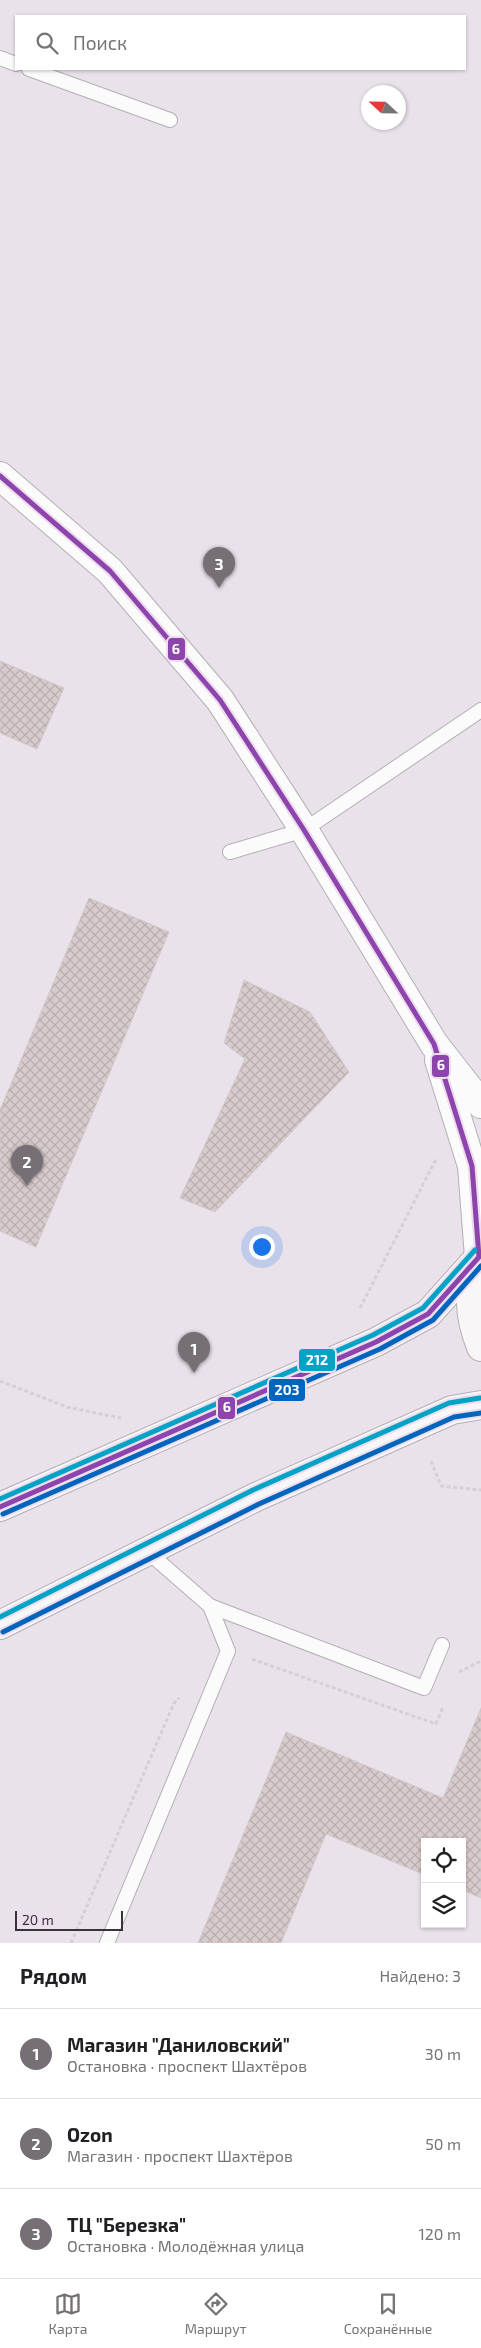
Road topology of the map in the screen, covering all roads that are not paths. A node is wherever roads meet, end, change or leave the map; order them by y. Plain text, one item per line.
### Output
1 (0, 58) edge
2 (15, 64) edge
3 (32, 70) edge
4 (170, 120) dead end
5 (0, 476) edge
6 (481, 710) edge
7 (304, 830) junction
8 (230, 852) dead end
9 (434, 1044) junction
10 (481, 1104) edge
11 (480, 1256) edge
12 (481, 1347) edge
13 (481, 1405) edge
14 (0, 1508) edge
15 (148, 1552) junction
16 (210, 1606) junction
17 (0, 1625) edge
18 (442, 1645) dead end
19 (107, 1943) edge

1 - 2 lane
3 - 4 lane
5 - 7 street
6 - 7 lane
7 - 8 lane
7 - 9 street
9 - 10 street
9 - 11 street
11 - 12 main road
11 - 14 main road
13 - 15 main road
15 - 16 lane
15 - 17 main road
16 - 18 lane
16 - 19 lane

